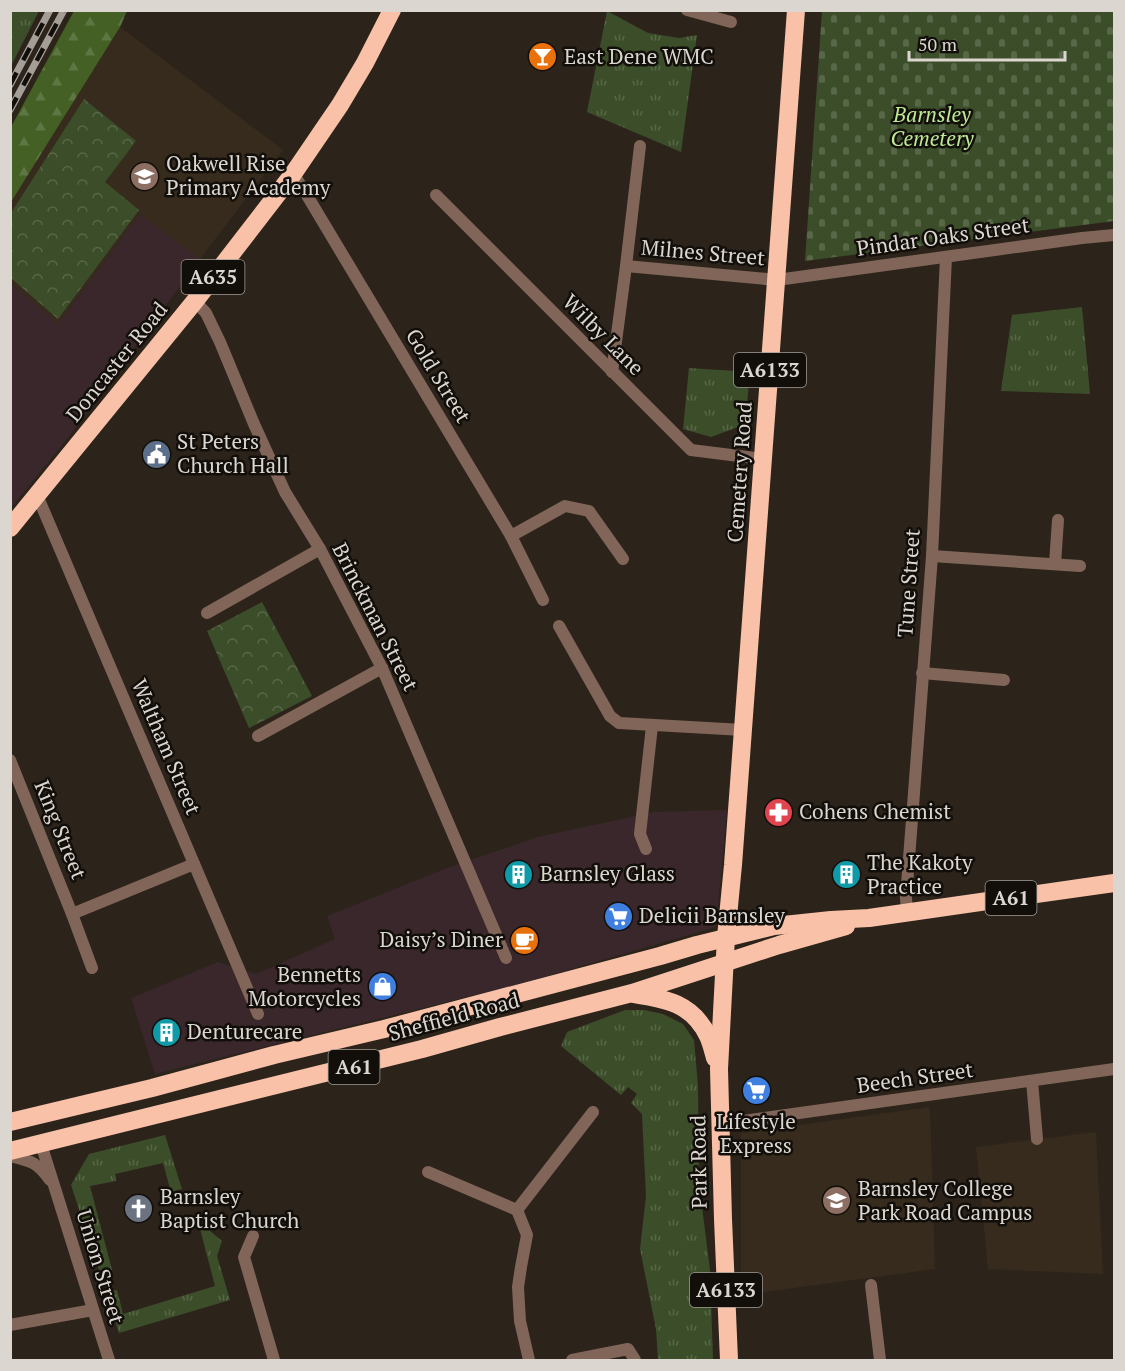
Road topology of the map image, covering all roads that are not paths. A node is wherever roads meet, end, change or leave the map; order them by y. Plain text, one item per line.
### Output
1 (392, 10) edge
2 (687, 10) edge
3 (796, 10) edge
4 (731, 22) dead end
5 (640, 146) dead end
6 (293, 174) junction
7 (436, 195) dead end
8 (1114, 235) edge
9 (946, 257) junction
10 (626, 266) junction
11 (777, 280) junction
12 (195, 301) junction
13 (612, 372) junction
14 (763, 459) junction
15 (38, 495) junction
16 (1058, 520) dead end
17 (10, 528) edge
18 (511, 536) junction
19 (320, 549) junction
20 (932, 556) junction
21 (623, 559) dead end
22 (1055, 564) junction
23 (1080, 566) dead end
24 (543, 600) dead end
25 (207, 613) dead end
26 (559, 626) dead end
27 (382, 668) junction
28 (922, 673) junction
29 (1004, 680) dead end
30 (652, 726) junction
31 (743, 730) junction
32 (258, 736) dead end
33 (10, 760) edge
34 (646, 849) dead end
35 (194, 864) junction
36 (1114, 883) edge
37 (907, 912) junction
38 (72, 914) junction
39 (869, 918) junction
40 (726, 937) junction
41 (506, 958) dead end
42 (725, 963) junction
43 (92, 968) dead end
44 (632, 993) junction
45 (258, 1014) dead end
46 (719, 1069) junction
47 (1114, 1069) edge
48 (1032, 1081) junction
49 (10, 1108) edge
50 (593, 1112) dead end
51 (31, 1117) junction
52 (10, 1122) edge
53 (721, 1124) junction
54 (1037, 1139) dead end
55 (41, 1144) junction
56 (10, 1153) edge
57 (428, 1172) dead end
58 (54, 1186) junction
59 (517, 1210) junction
60 (253, 1236) dead end
61 (872, 1285) dead end
62 (93, 1310) junction
63 (10, 1325) edge
64 (109, 1360) edge
65 (274, 1360) edge
66 (529, 1360) edge
67 (572, 1360) edge
68 (635, 1360) edge
69 (729, 1360) edge
70 (880, 1360) edge

1 - 6 highway, Doncaster Road / A635
2 - 4 street
3 - 11 highway, Cemetery Road / A6133
5 - 10 street
6 - 12 highway, Doncaster Road / A635
6 - 18 street, Gold Street
7 - 13 street, Wilby Lane
8 - 9 street, Pindar Oaks Street
9 - 11 street, Pindar Oaks Street
9 - 20 street, Tune Street
10 - 11 street, Milnes Street
10 - 13 street
11 - 14 highway, Cemetery Road / A6133
12 - 15 highway, Doncaster Road / A635
12 - 19 street, Brinckman Street
13 - 14 street, Wilby Lane
14 - 31 highway, Cemetery Road / A6133
15 - 17 highway, Doncaster Road / A635
15 - 35 street, Waltham Street
16 - 22 street
18 - 21 street
18 - 24 street, Gold Street
19 - 25 street
19 - 27 street, Brinckman Street
20 - 22 street
20 - 28 street, Tune Street
22 - 23 street
26 - 30 street
27 - 32 street
27 - 41 street, Brinckman Street
28 - 29 street
28 - 37 street, Tune Street
30 - 31 street
30 - 34 street
31 - 40 highway, Cemetery Road / A6133
33 - 38 street, King Street
35 - 38 street, King Street
35 - 45 street, Waltham Street
36 - 37 highway, Sheffield Road / A61
37 - 39 highway, Sheffield Road / A61
38 - 43 street, King Street
39 - 40 highway, Sheffield Road / A61
39 - 42 highway, Sheffield Road / A61
40 - 42 highway, A6133
40 - 51 highway, Sheffield Road / A61
42 - 44 highway, Sheffield Road / A61
42 - 46 highway, Park Road / A6133
44 - 46 highway, A6133
44 - 55 highway, Sheffield Road / A61
46 - 53 highway, Park Road / A6133
47 - 48 street, Beech Street
48 - 53 street, Beech Street
48 - 54 street
49 - 51 highway
50 - 59 street
51 - 52 highway, Sheffield Road / A61
51 - 55 highway
53 - 69 highway, Park Road / A6133
55 - 56 highway, Sheffield Road / A61
55 - 58 street, Union Street
56 - 58 street, Union Street
57 - 59 street
58 - 62 street, Union Street
59 - 66 street
60 - 65 street
61 - 70 street
62 - 63 street
62 - 64 street, Union Street
67 - 68 street

